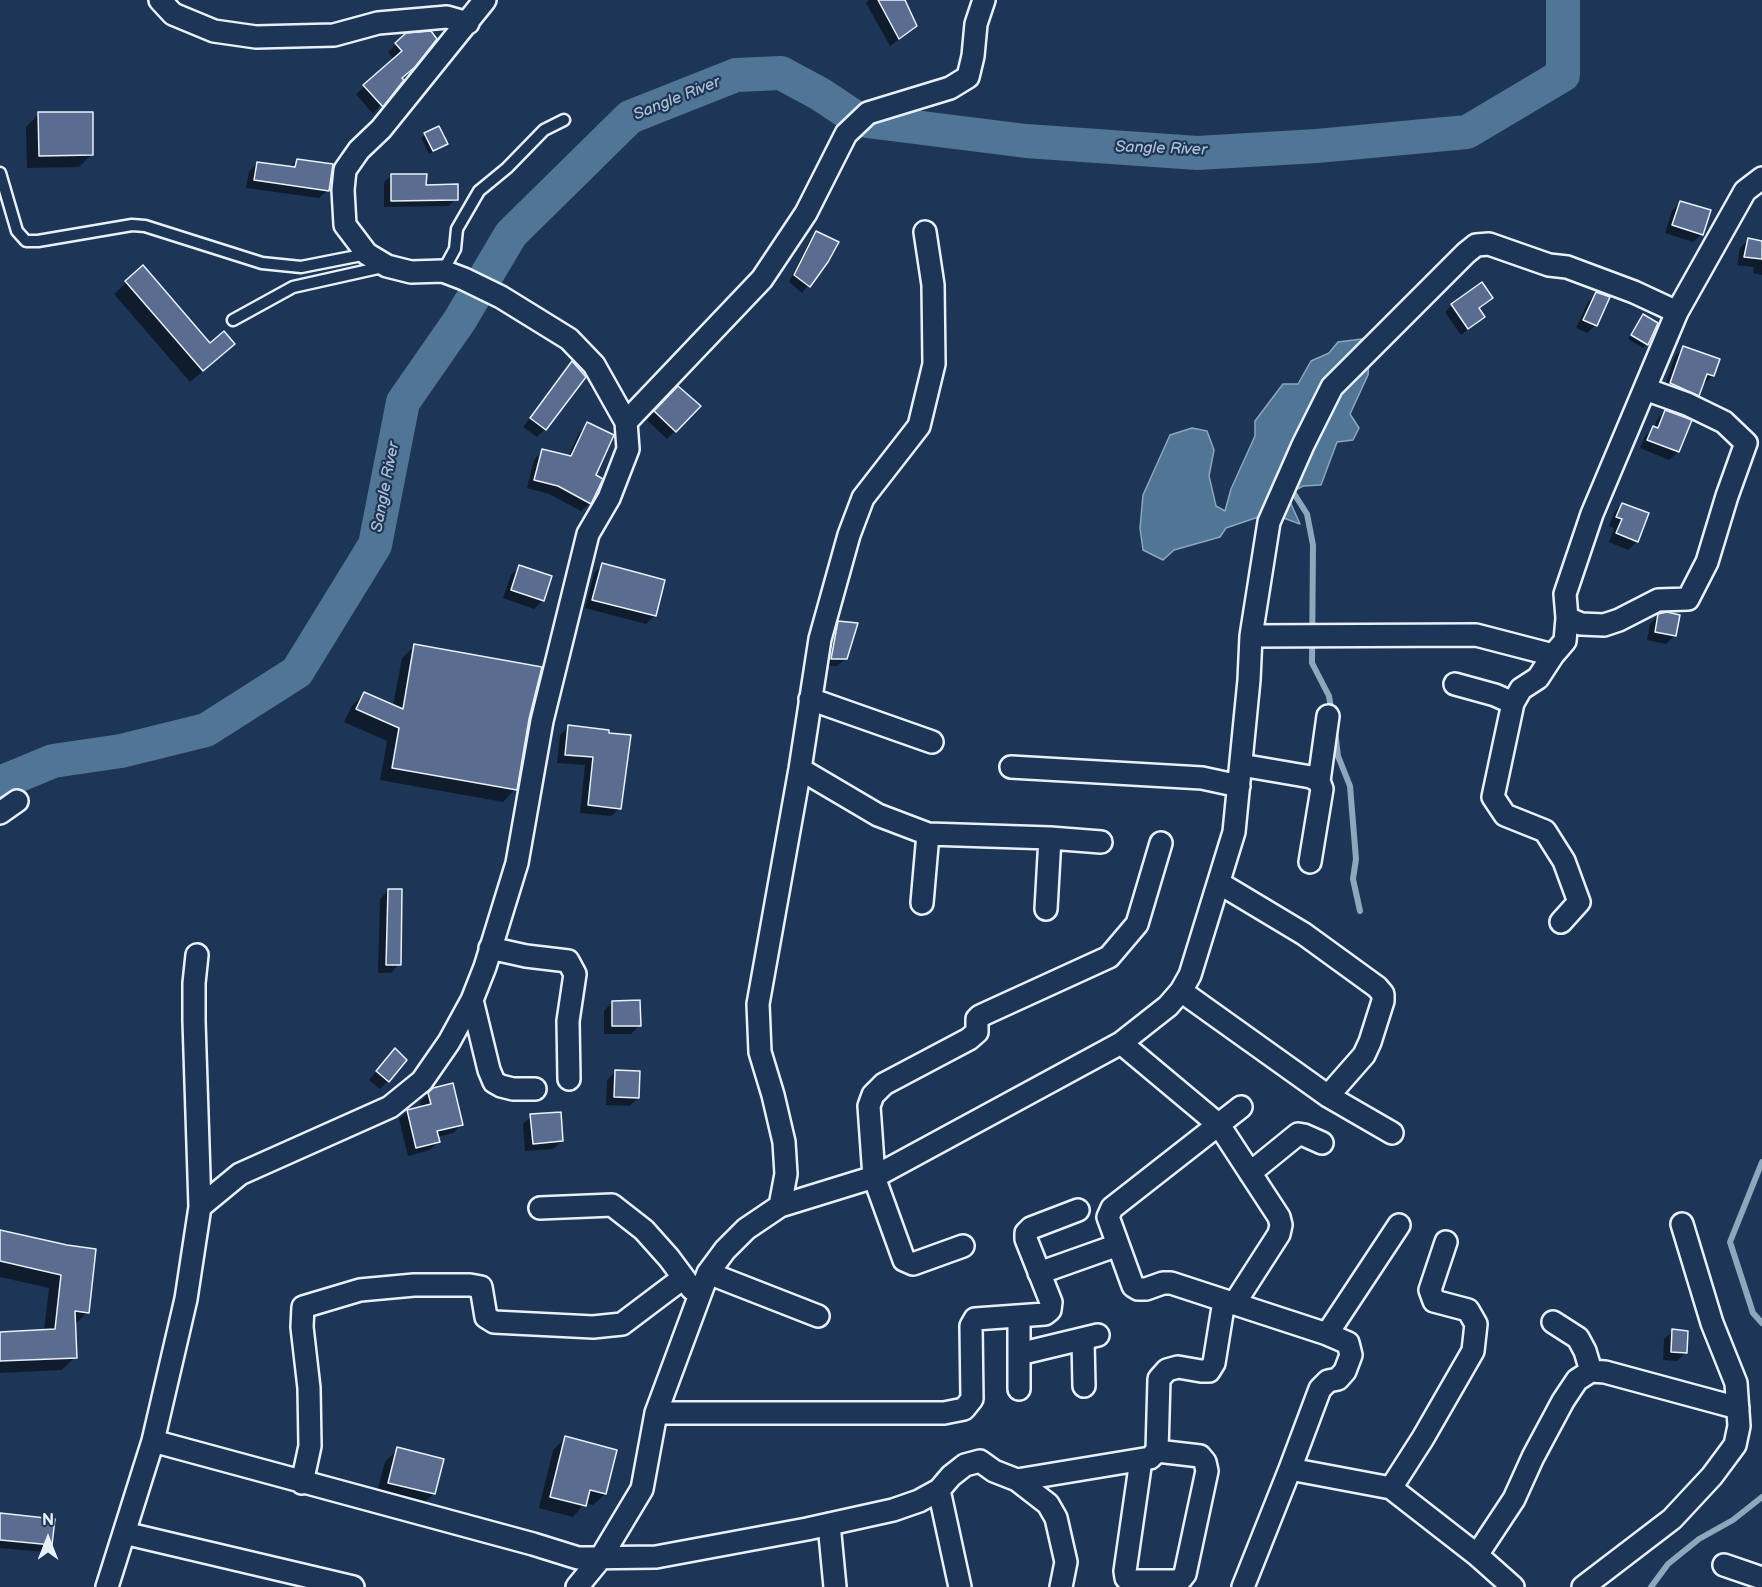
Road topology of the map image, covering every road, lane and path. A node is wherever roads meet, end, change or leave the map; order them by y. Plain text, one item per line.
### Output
1 (160, 0) edge
2 (485, 0) edge
3 (984, 0) edge
4 (468, 22) junction
5 (564, 120) dead end
6 (0, 173) edge
7 (1762, 177) edge
8 (925, 232) dead end
9 (367, 254) junction
10 (387, 266) junction
11 (443, 272) junction
12 (1677, 312) junction
13 (233, 320) dead end
14 (1646, 389) junction
15 (626, 422) junction
16 (1567, 618) junction
17 (1251, 636) junction
18 (1553, 655) junction
19 (1455, 684) dead end
20 (810, 699) junction
21 (1514, 702) junction
22 (1328, 716) dead end
23 (932, 742) dead end
24 (1011, 767) dead end
25 (800, 769) junction
26 (1240, 776) junction
27 (1319, 781) junction
28 (928, 834) junction
29 (1050, 838) junction
30 (1101, 842) dead end
31 (1161, 843) dead end
32 (1310, 862) dead end
33 (1219, 883) junction
34 (922, 903) dead end
35 (1046, 909) dead end
36 (1561, 922) dead end
37 (490, 948) junction
38 (197, 955) dead end
39 (1182, 992) junction
40 (472, 1000) junction
41 (1121, 1043) junction
42 (569, 1078) dead end
43 (535, 1089) dead end
44 (1328, 1096) junction
45 (1241, 1107) dead end
46 (1219, 1125) junction
47 (1392, 1133) dead end
48 (1322, 1143) dead end
49 (1250, 1173) junction
50 (874, 1177) junction
51 (780, 1206) junction
52 (200, 1207) junction
53 (540, 1208) dead end
54 (1078, 1210) dead end
55 (1682, 1224) dead end
56 (1399, 1226) dead end
57 (1446, 1242) dead end
58 (1118, 1245) junction
59 (963, 1246) dead end
60 (1039, 1273) junction
61 (708, 1274) junction
62 (683, 1278) junction
63 (700, 1299) junction
64 (1229, 1303) junction
65 (818, 1316) dead end
66 (1019, 1316) junction
67 (1553, 1322) dead end
68 (1327, 1334) junction
69 (1019, 1354) junction
70 (1591, 1371) junction
71 (1084, 1386) dead end
72 (1019, 1389) dead end
73 (1738, 1408) junction
74 (656, 1413) junction
75 (153, 1441) junction
76 (1149, 1455) junction
77 (1290, 1469) junction
78 (1017, 1480) junction
79 (302, 1483) junction
80 (1391, 1488) junction
81 (939, 1490) junction
82 (829, 1524) junction
83 (124, 1533) junction
84 (1477, 1555) junction
85 (600, 1559) junction
86 (1724, 1565) dead end
87 (1762, 1578) edge
88 (107, 1587) edge
89 (353, 1587) edge
90 (577, 1587) edge
91 (835, 1587) edge
92 (960, 1587) edge
93 (1061, 1587) edge
94 (1243, 1587) edge
95 (1513, 1587) edge
96 (1582, 1587) edge

1 - 4 street
2 - 4 street
3 - 15 street
4 - 9 street
5 - 11 lane
6 - 9 lane
7 - 12 street
8 - 20 street
9 - 10 street
10 - 11 street
10 - 13 lane
11 - 15 street
12 - 14 street
12 - 17 street
14 - 16 street
14 - 16 street
15 - 37 street
16 - 18 street
17 - 18 street
17 - 26 street
18 - 21 street
19 - 21 street
20 - 23 street
20 - 25 street
21 - 36 street
22 - 27 street
24 - 26 street
25 - 28 street
25 - 51 street
26 - 27 street
26 - 33 street
27 - 32 street
28 - 29 street
28 - 34 street
29 - 30 street
29 - 35 street
31 - 50 street
33 - 39 street
33 - 44 street
37 - 40 street
37 - 42 street
38 - 52 street
39 - 41 street
39 - 44 street
40 - 43 street
40 - 52 street
41 - 46 street
41 - 50 street
44 - 47 street
45 - 46 street
46 - 49 street
46 - 58 street
48 - 49 street
49 - 64 street
50 - 51 street
50 - 59 street
51 - 61 street
52 - 75 street
53 - 62 street
54 - 60 street
55 - 73 street
56 - 68 street
57 - 80 street
58 - 60 street
58 - 64 street
60 - 66 street
61 - 63 street
61 - 65 street
62 - 63 street
62 - 79 street
63 - 74 street
64 - 68 street
64 - 76 street
66 - 69 street
66 - 74 street
67 - 70 street
68 - 77 street
69 - 71 street
69 - 72 street
70 - 73 street
70 - 84 street
73 - 96 street
74 - 85 street
75 - 79 street
75 - 83 street
76 - 76 street
76 - 78 street
77 - 80 street
77 - 94 street
78 - 81 street
78 - 93 street
79 - 85 street
80 - 84 street
81 - 82 street
81 - 92 street
82 - 85 street
82 - 91 street
83 - 88 street
83 - 89 street
84 - 95 street
85 - 90 street
86 - 87 street

